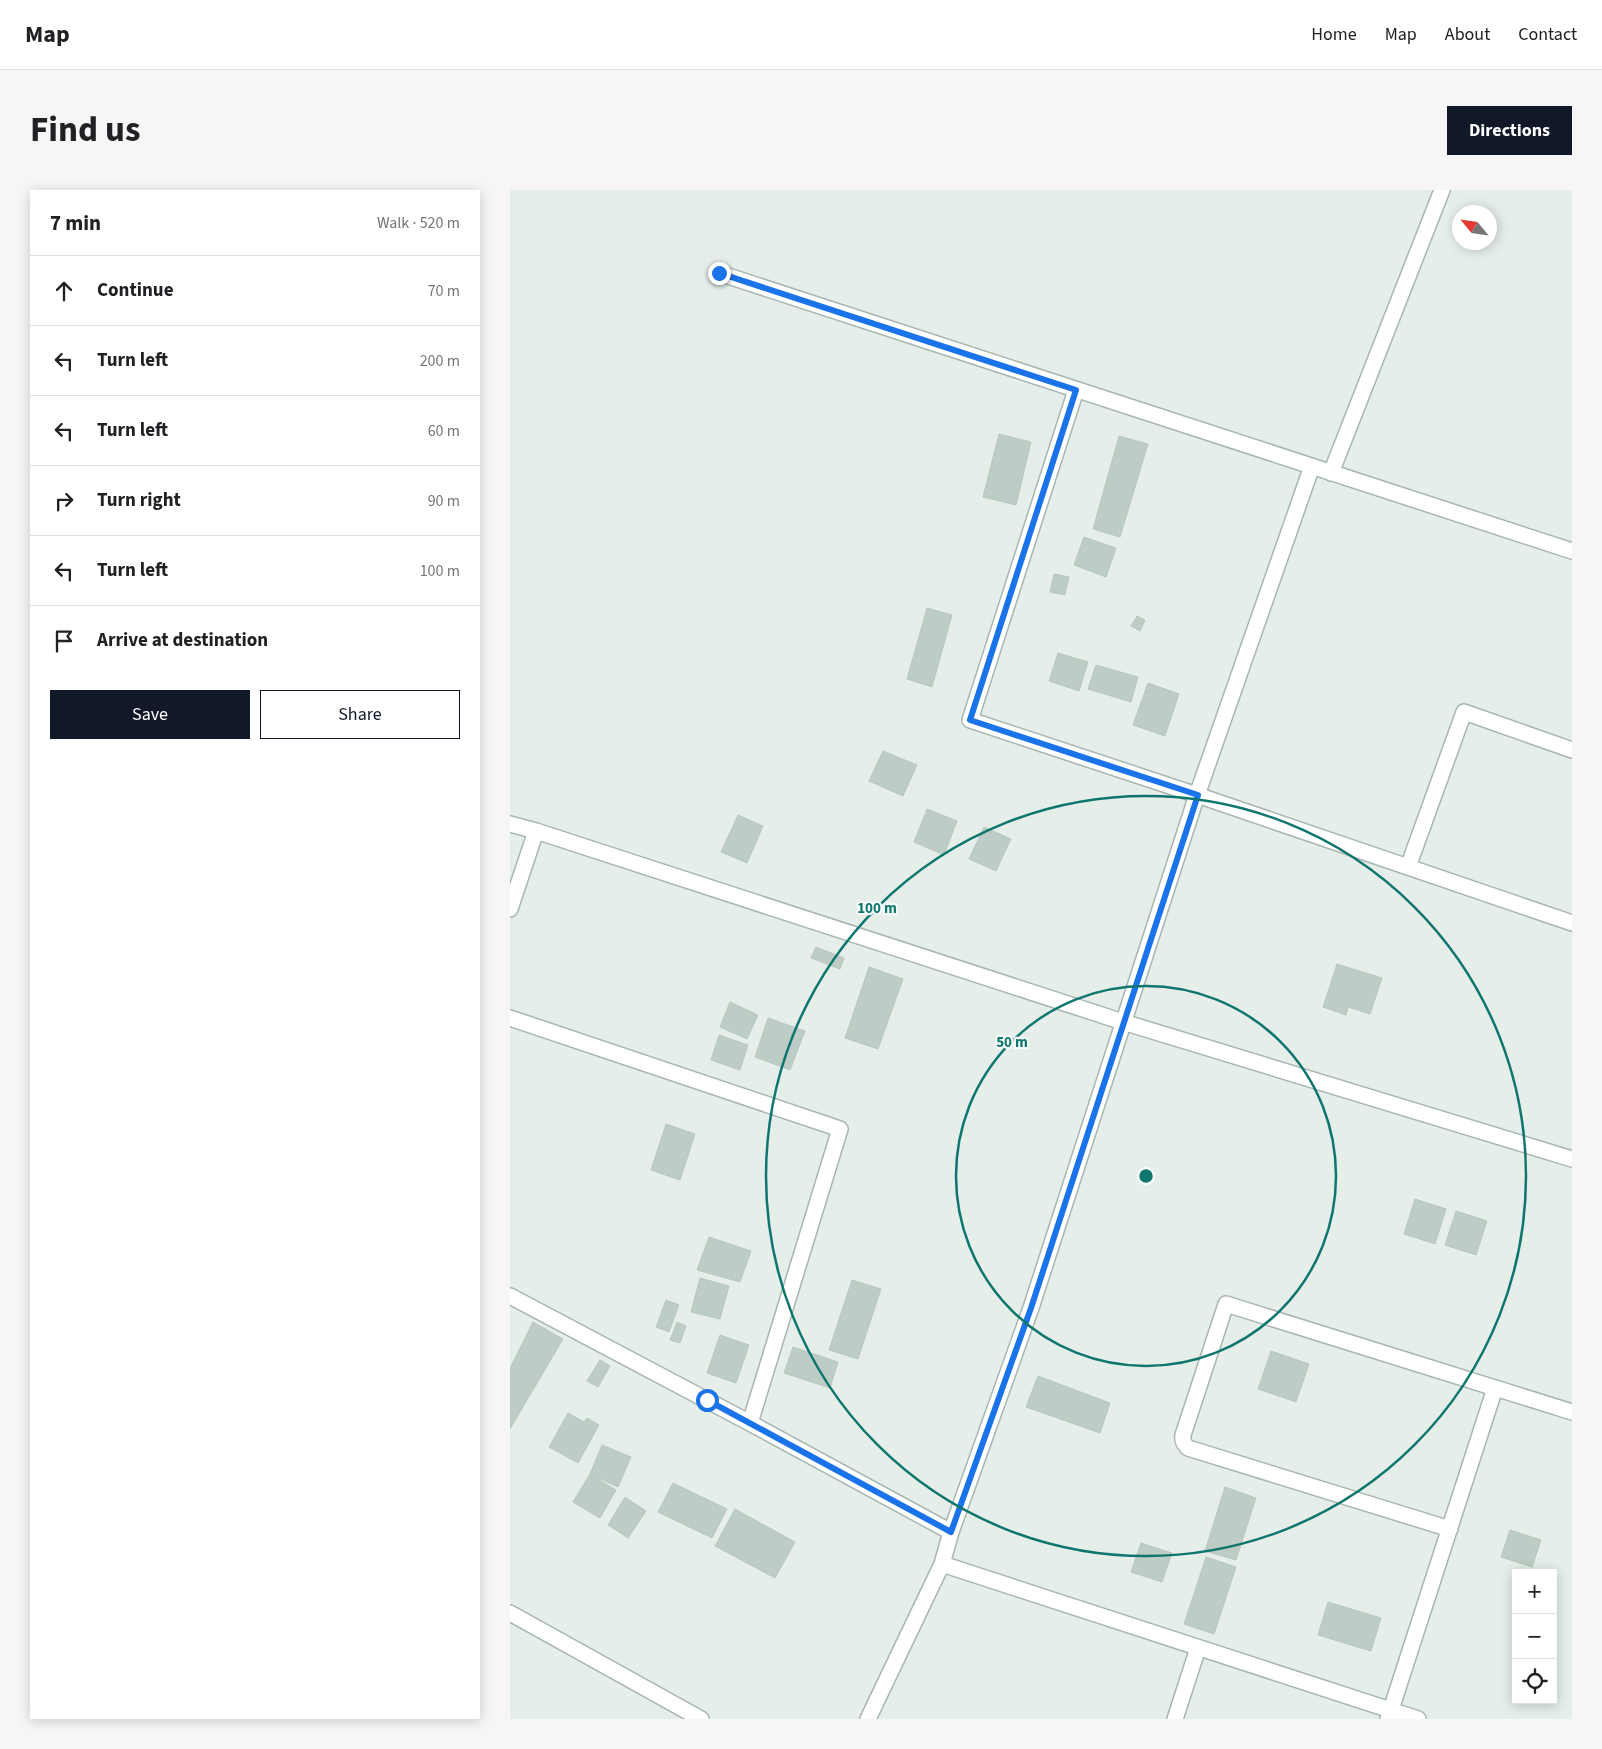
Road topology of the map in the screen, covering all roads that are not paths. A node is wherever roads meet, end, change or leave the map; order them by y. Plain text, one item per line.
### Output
1 (1442, 190) edge
2 (719, 273) dead end
3 (1076, 390) junction
4 (1312, 466) junction
5 (1331, 472) junction
6 (1572, 551) edge
7 (1572, 750) edge
8 (1198, 795) junction
9 (510, 824) edge
10 (536, 831) junction
11 (1408, 867) junction
12 (510, 909) edge
13 (1572, 923) edge
14 (510, 1018) edge
15 (1123, 1022) junction
16 (1572, 1159) edge
17 (510, 1296) edge
18 (1495, 1388) junction
19 (1572, 1412) edge
20 (750, 1423) junction
21 (1450, 1529) junction
22 (951, 1532) junction
23 (942, 1564) junction
24 (510, 1613) edge
25 (1198, 1648) junction
26 (1390, 1715) edge
27 (701, 1719) edge
28 (868, 1719) edge
29 (1175, 1719) edge
30 (1418, 1719) edge

1 - 5 street
2 - 3 street
3 - 4 street
3 - 8 street
4 - 5 street
4 - 8 street
5 - 6 street
7 - 11 street
8 - 11 street
8 - 15 street
9 - 10 street
10 - 12 street
10 - 15 street
11 - 13 street
14 - 20 street
15 - 16 street
15 - 22 street
17 - 20 street
18 - 19 street
18 - 21 street
18 - 21 street
20 - 22 street
21 - 26 street
22 - 23 street
23 - 25 street
23 - 28 street
24 - 27 street
25 - 26 street
25 - 29 street
26 - 30 street

